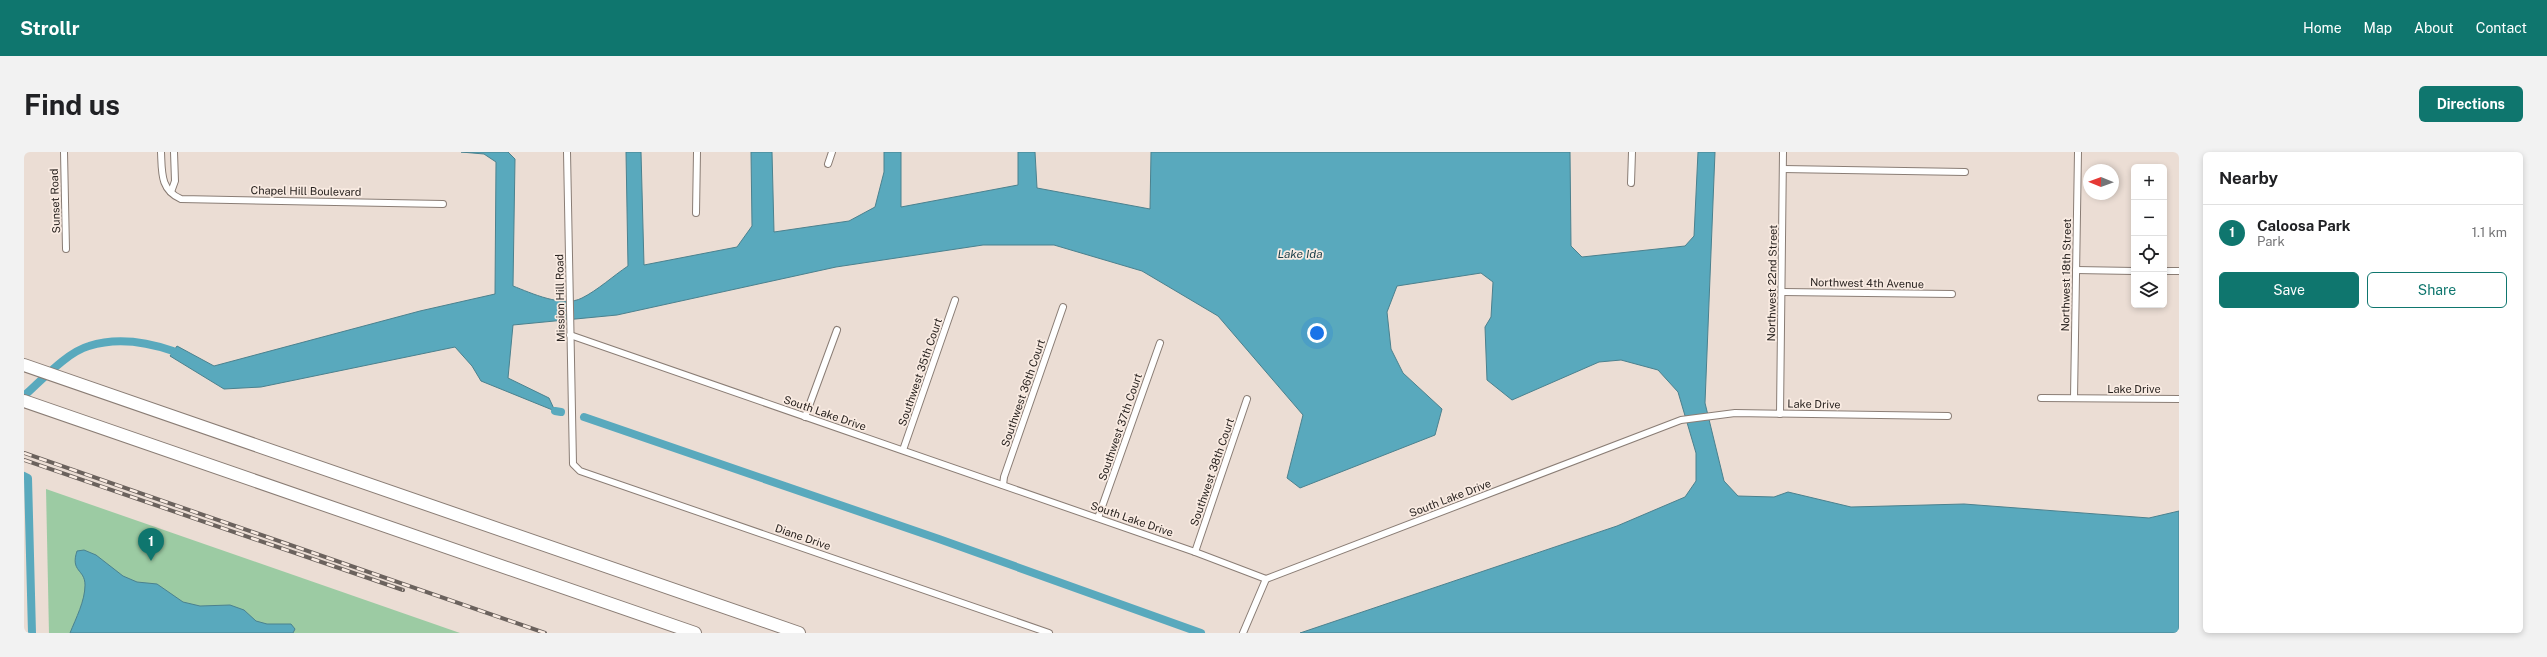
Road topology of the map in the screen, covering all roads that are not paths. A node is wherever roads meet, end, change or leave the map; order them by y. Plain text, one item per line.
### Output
1 (64, 152) edge
2 (161, 152) edge
3 (174, 152) edge
4 (567, 152) edge
5 (697, 152) edge
6 (832, 152) edge
7 (1632, 152) edge
8 (1783, 152) edge
9 (2078, 152) edge
10 (828, 164) dead end
11 (1783, 170) junction
12 (1965, 172) dead end
13 (1631, 183) dead end
14 (171, 192) junction
15 (443, 204) dead end
16 (696, 213) dead end
17 (66, 250) dead end
18 (2076, 270) junction
19 (2131, 271) edge
20 (2167, 271) edge
21 (2179, 271) edge
22 (1782, 292) junction
23 (1952, 294) dead end
24 (955, 300) dead end
25 (1063, 307) dead end
26 (837, 330) dead end
27 (570, 335) junction
28 (1160, 343) dead end
29 (26, 365) edge
30 (2042, 398) dead end
31 (2074, 398) junction
32 (1247, 399) dead end
33 (2179, 399) edge
34 (24, 401) edge
35 (1780, 414) junction
36 (1948, 416) dead end
37 (805, 417) junction
38 (1681, 420) joint
39 (572, 443) joint
40 (903, 450) junction
41 (1003, 485) junction
42 (1098, 518) junction
43 (1195, 552) junction
44 (1266, 579) junction
45 (695, 633) edge
46 (799, 633) edge
47 (1049, 633) edge
48 (1243, 633) edge

1 - 17 street, Sunset Road
2 - 14 street
3 - 14 street
4 - 27 street, Mission Hill Road
5 - 16 street
6 - 10 street
7 - 13 street
8 - 11 street, Northwest 22nd Street
9 - 18 street, Northwest 18th Street
11 - 12 street
11 - 22 street, Northwest 22nd Street
14 - 15 street, Chapel Hill Boulevard
18 - 19 street
18 - 31 street, Northwest 18th Street
20 - 21 street
22 - 23 street, Northwest 4th Avenue
22 - 35 street, Northwest 22nd Street
24 - 40 street, Southwest 35th Court
25 - 41 street, Southwest 36th Court
26 - 37 street
27 - 37 street, South Lake Drive
27 - 39 street, Mission Hill Road
28 - 42 street, Southwest 37th Court
29 - 46 highway
30 - 31 street, Lake Drive
31 - 33 street, Lake Drive
32 - 43 street, Southwest 38th Court
34 - 45 highway
35 - 36 street, Lake Drive
35 - 38 street, Lake Drive
37 - 40 street, South Lake Drive
38 - 44 street, South Lake Drive
39 - 47 street, Diane Drive
40 - 41 street, South Lake Drive
41 - 42 street, South Lake Drive
42 - 43 street, South Lake Drive
43 - 44 street, South Lake Drive
44 - 48 street

